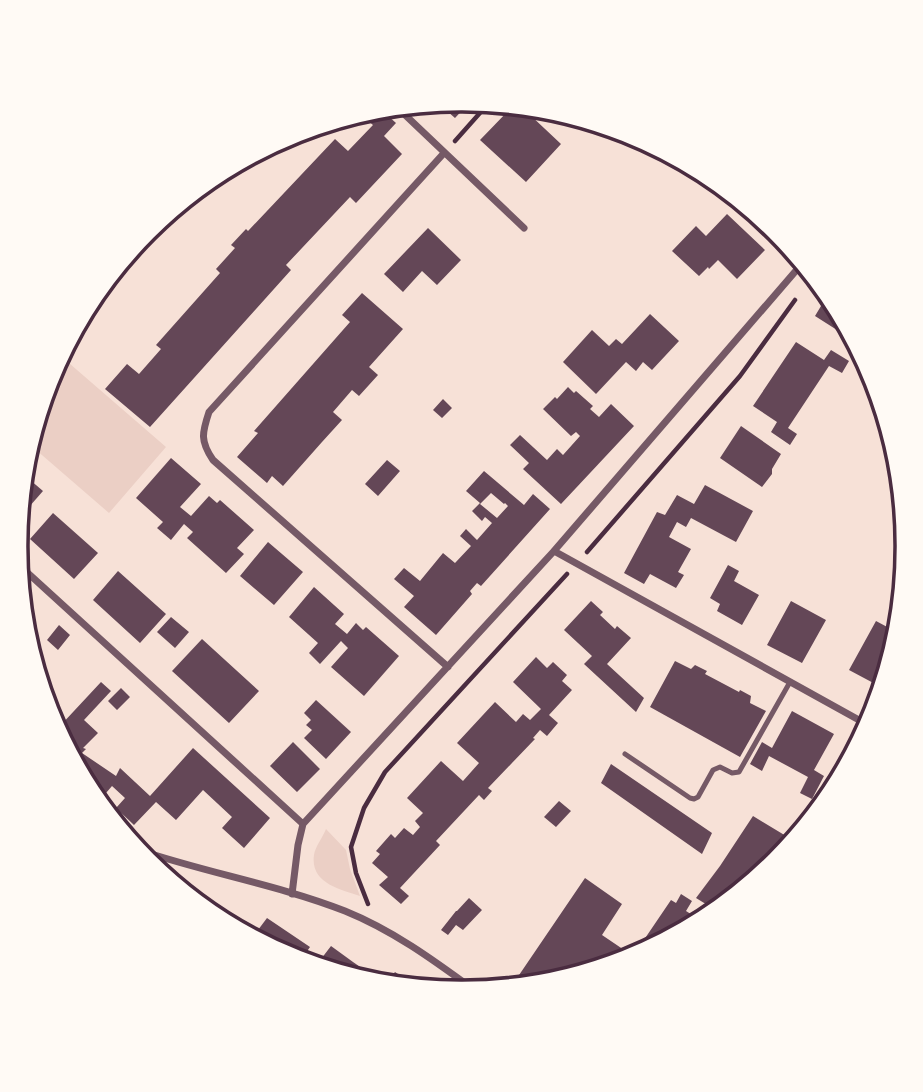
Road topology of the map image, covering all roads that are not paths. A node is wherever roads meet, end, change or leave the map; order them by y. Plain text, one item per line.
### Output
1 (406, 116) edge
2 (444, 153) junction
3 (524, 228) dead end
4 (796, 271) edge
5 (554, 551) junction
6 (29, 574) edge
7 (448, 667) junction
8 (790, 682) junction
9 (858, 720) edge
10 (625, 754) dead end
11 (303, 824) junction
12 (160, 857) edge
13 (292, 894) junction
14 (460, 980) edge

1 - 2 street
2 - 3 street
2 - 7 street
4 - 5 street
5 - 7 street
5 - 8 street
6 - 11 street
7 - 11 street
8 - 9 street
8 - 10 lane
11 - 13 street
12 - 13 street
13 - 14 street

